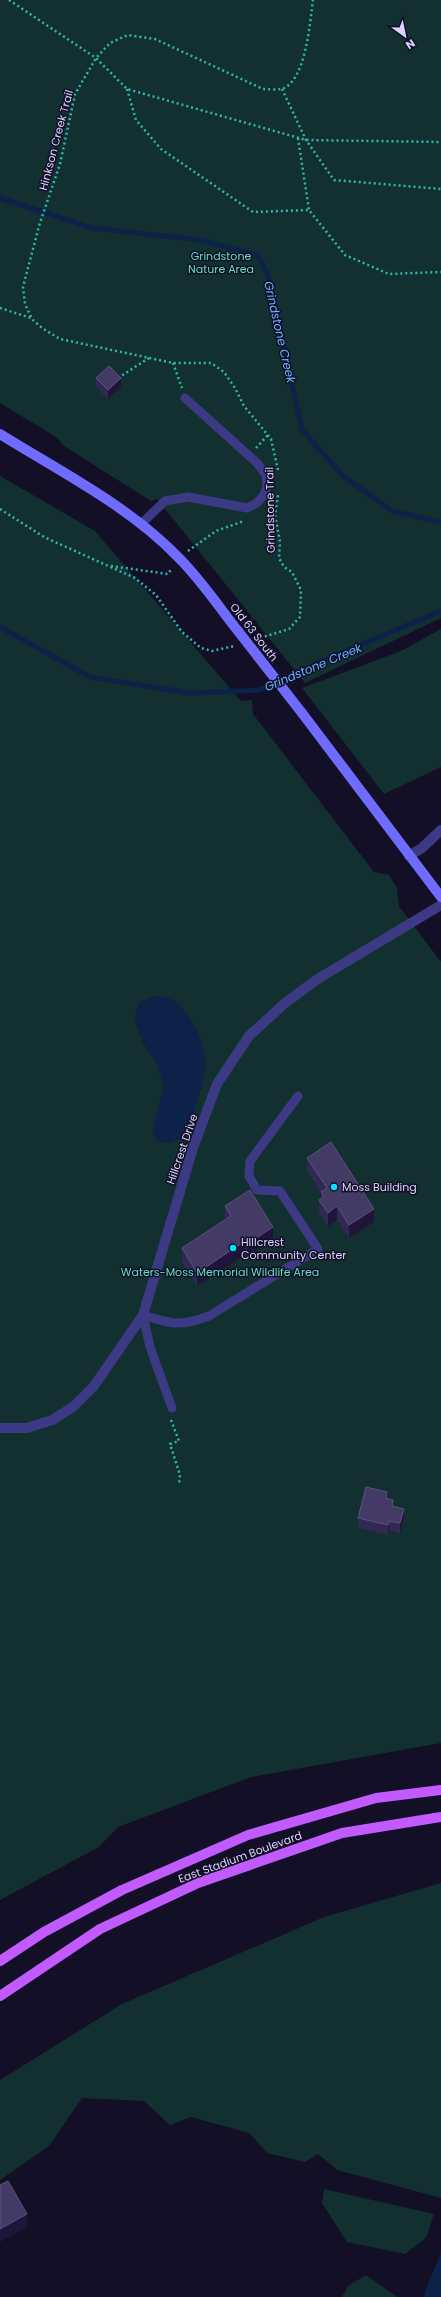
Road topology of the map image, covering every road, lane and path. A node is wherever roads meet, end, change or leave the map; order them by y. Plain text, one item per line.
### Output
1 (9, 0) edge
2 (313, 0) edge
3 (96, 58) junction
4 (128, 89) junction
5 (282, 89) junction
6 (298, 138) junction
7 (306, 140) junction
8 (441, 142) edge
9 (441, 189) edge
10 (309, 210) junction
11 (441, 272) edge
12 (0, 308) edge
13 (32, 318) junction
14 (149, 358) junction
15 (173, 363) junction
16 (114, 381) edge
17 (185, 398) joint
18 (0, 434) edge
19 (268, 435) junction
20 (249, 455) junction
21 (278, 476) dead end
22 (279, 488) dead end
23 (278, 499) junction
24 (273, 503) dead end
25 (0, 509) edge
26 (245, 520) dead end
27 (141, 524) junction
28 (180, 558) junction
29 (108, 566) junction
30 (252, 641) dead end
31 (237, 645) dead end
32 (441, 830) edge
33 (409, 856) junction
34 (441, 897) edge
35 (441, 905) edge
36 (298, 1096) dead end
37 (144, 1315) junction
38 (172, 1408) joint
39 (0, 1428) edge
40 (179, 1484) dead end
41 (441, 1790) edge
42 (441, 1817) edge
43 (0, 1961) edge
44 (0, 1996) edge

1 - 3 path
2 - 5 path
3 - 4 path
3 - 5 path, Hinkson Creek Trail
3 - 13 path, Hinkson Creek Trail
4 - 6 path
4 - 10 path
5 - 7 path
6 - 7 path
6 - 10 path
7 - 8 path
7 - 9 path
10 - 11 path
12 - 13 path
13 - 14 path, Hinkson Creek Trail
14 - 15 path, Hinkson Creek Trail
14 - 16 path
15 - 17 path
15 - 19 path, Grindstone Trail
17 - 20 lane
18 - 27 main road, Old 63 South
19 - 20 path
19 - 21 path, Grindstone Trail
20 - 27 lane
22 - 23 path, Grindstone Trail
23 - 24 path
23 - 30 path, Grindstone Trail
25 - 29 path
26 - 28 path
27 - 28 main road, Old 63 South
28 - 29 path
28 - 33 main road, Old 63 South, bridge
29 - 31 path
32 - 33 street
33 - 34 main road, Old 63 South
35 - 37 street, Hillcrest Drive
36 - 37 lane
37 - 38 lane
37 - 39 street, Hillcrest Drive
38 - 40 path
41 - 43 main road, East Stadium Boulevard
42 - 44 main road, East Stadium Boulevard

